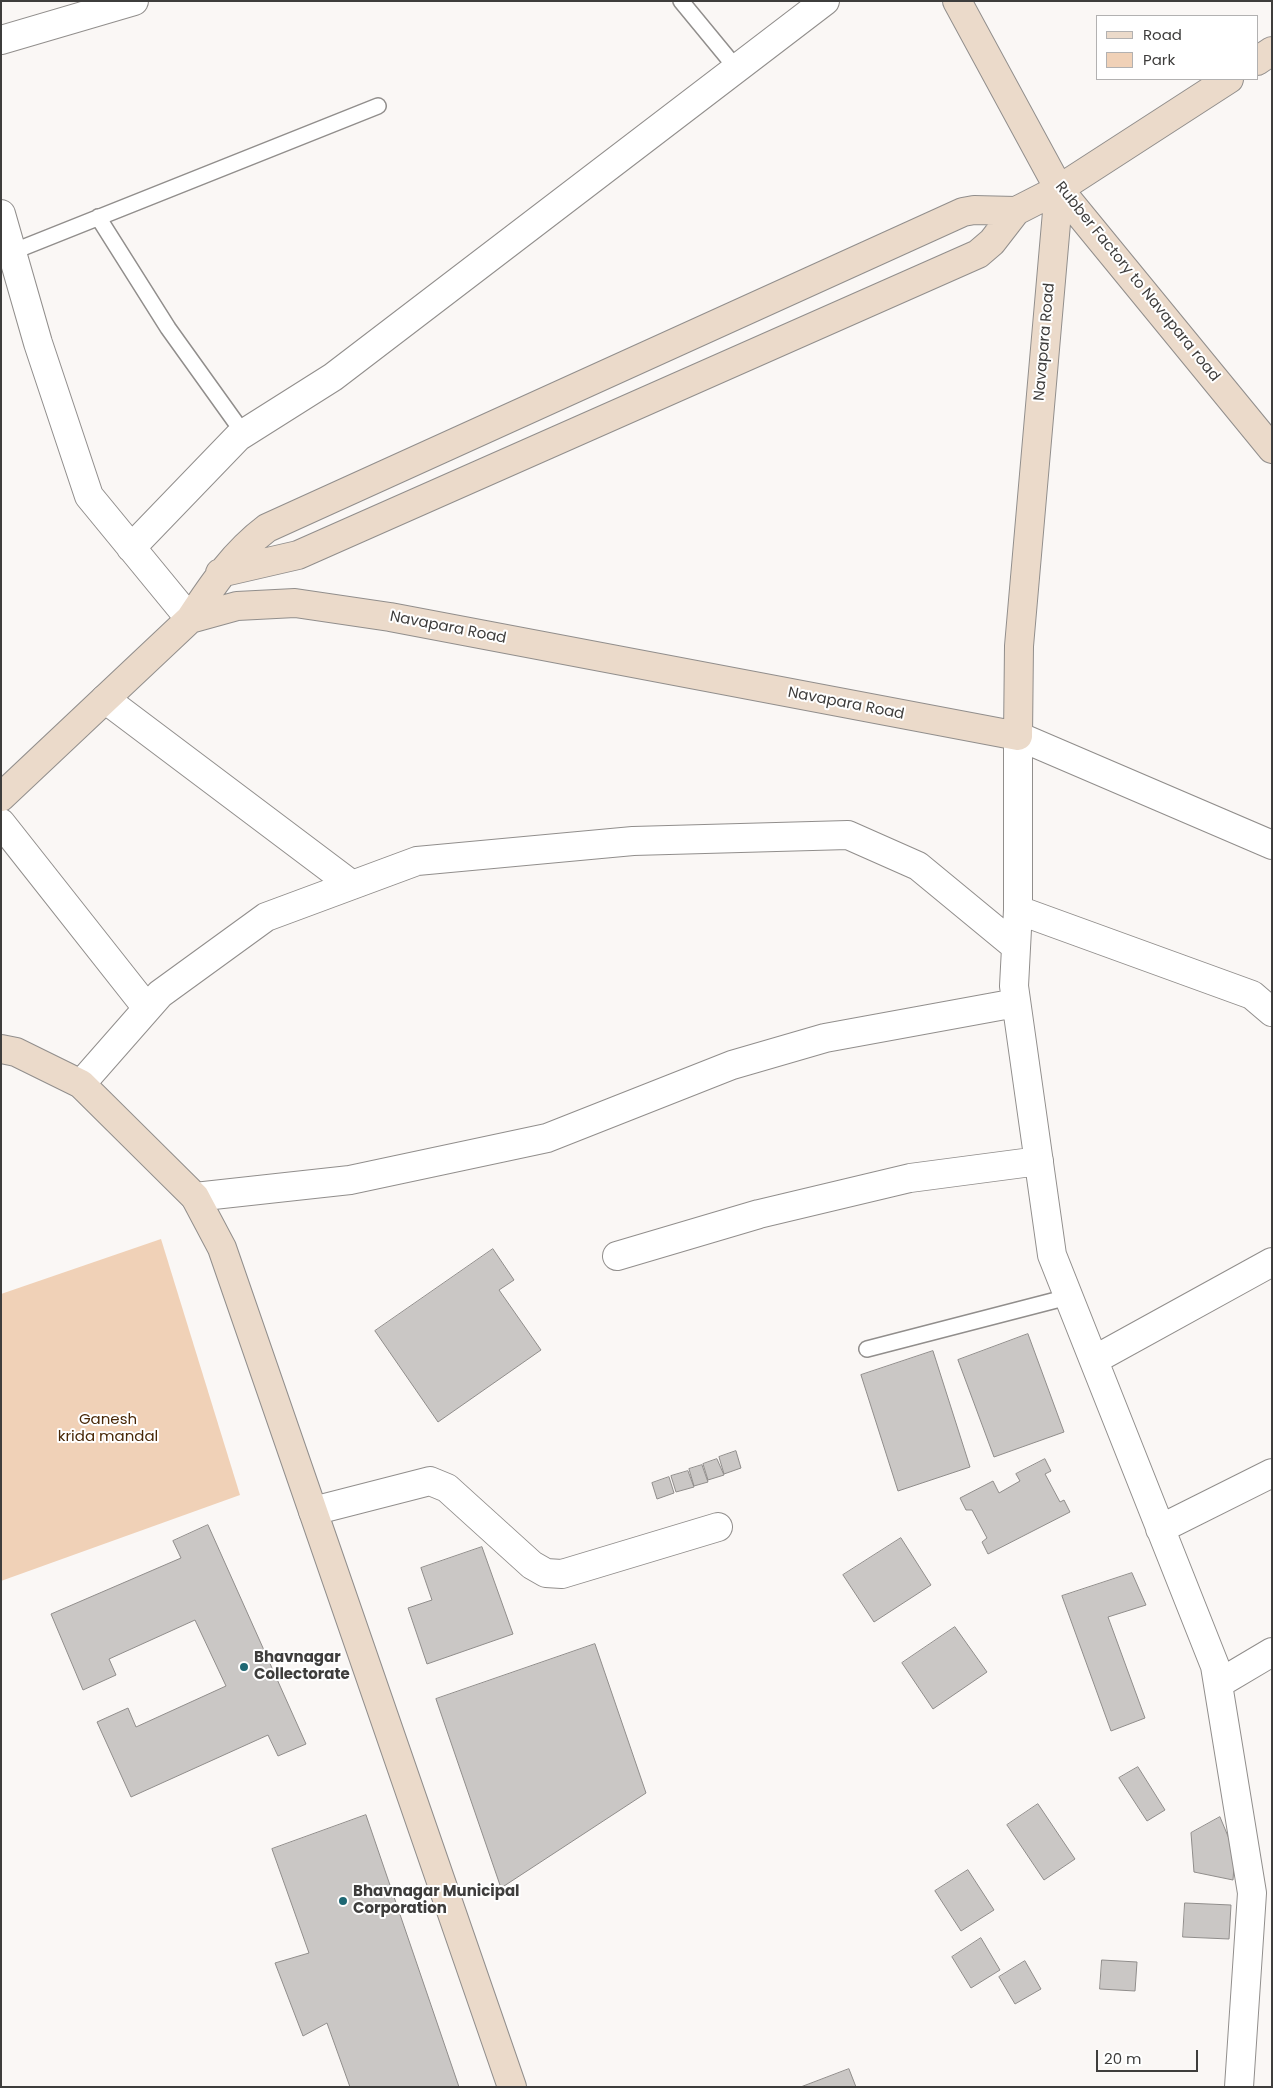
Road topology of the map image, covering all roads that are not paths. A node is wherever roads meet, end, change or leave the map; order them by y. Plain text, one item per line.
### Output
1 (134, 1) edge
2 (681, 1) edge
3 (825, 1) edge
4 (957, 1) edge
5 (1, 40) edge
6 (1272, 51) edge
7 (1258, 60) edge
8 (737, 68) junction
9 (1227, 80) edge
10 (378, 106) dead end
11 (1058, 189) junction
12 (1016, 211) junction
13 (1, 214) edge
14 (98, 217) junction
15 (12, 252) junction
16 (244, 434) junction
17 (1272, 449) edge
18 (132, 548) junction
19 (220, 573) junction
20 (190, 619) junction
21 (105, 699) junction
22 (1018, 736) junction
23 (1, 797) edge
24 (1, 823) edge
25 (1272, 844) edge
26 (352, 885) junction
27 (1018, 910) junction
28 (1014, 946) junction
29 (1016, 1003) junction
30 (148, 1008) junction
31 (1272, 1012) edge
32 (3, 1046) edge
33 (82, 1084) junction
34 (1038, 1161) junction
35 (195, 1197) junction
36 (617, 1256) dead end
37 (1272, 1262) edge
38 (1068, 1297) junction
39 (867, 1349) dead end
40 (1094, 1360) junction
41 (1272, 1473) edge
42 (313, 1511) junction
43 (718, 1527) dead end
44 (1160, 1529) junction
45 (1272, 1652) edge
46 (1218, 1684) junction
47 (512, 2087) edge
48 (1238, 2087) edge

1 - 5 street
2 - 8 lane
3 - 8 street
4 - 11 street, Rubber Factory to Navapara road
6 - 7 street
8 - 16 street
9 - 11 street
10 - 14 lane
11 - 12 street
11 - 17 street, Rubber Factory to Navapara road
11 - 22 street, Navapara Road
12 - 19 street
12 - 19 street
13 - 15 street
14 - 15 lane
14 - 16 lane
15 - 18 street
16 - 18 street
18 - 20 street
19 - 20 street
20 - 21 street, Navapara Road
20 - 22 street, Navapara Road
21 - 23 street, Navapara Road
21 - 26 street
22 - 25 street
22 - 27 street
24 - 30 street
26 - 28 street
26 - 30 street
27 - 28 street
27 - 31 street
28 - 29 street
29 - 34 street
29 - 35 street
30 - 33 street
32 - 33 street
33 - 35 street
34 - 36 street
34 - 38 street
35 - 42 street
37 - 40 street
38 - 39 lane
38 - 40 street
40 - 44 street
41 - 44 street
42 - 43 street
42 - 47 street
44 - 46 street
45 - 46 street
46 - 48 street

